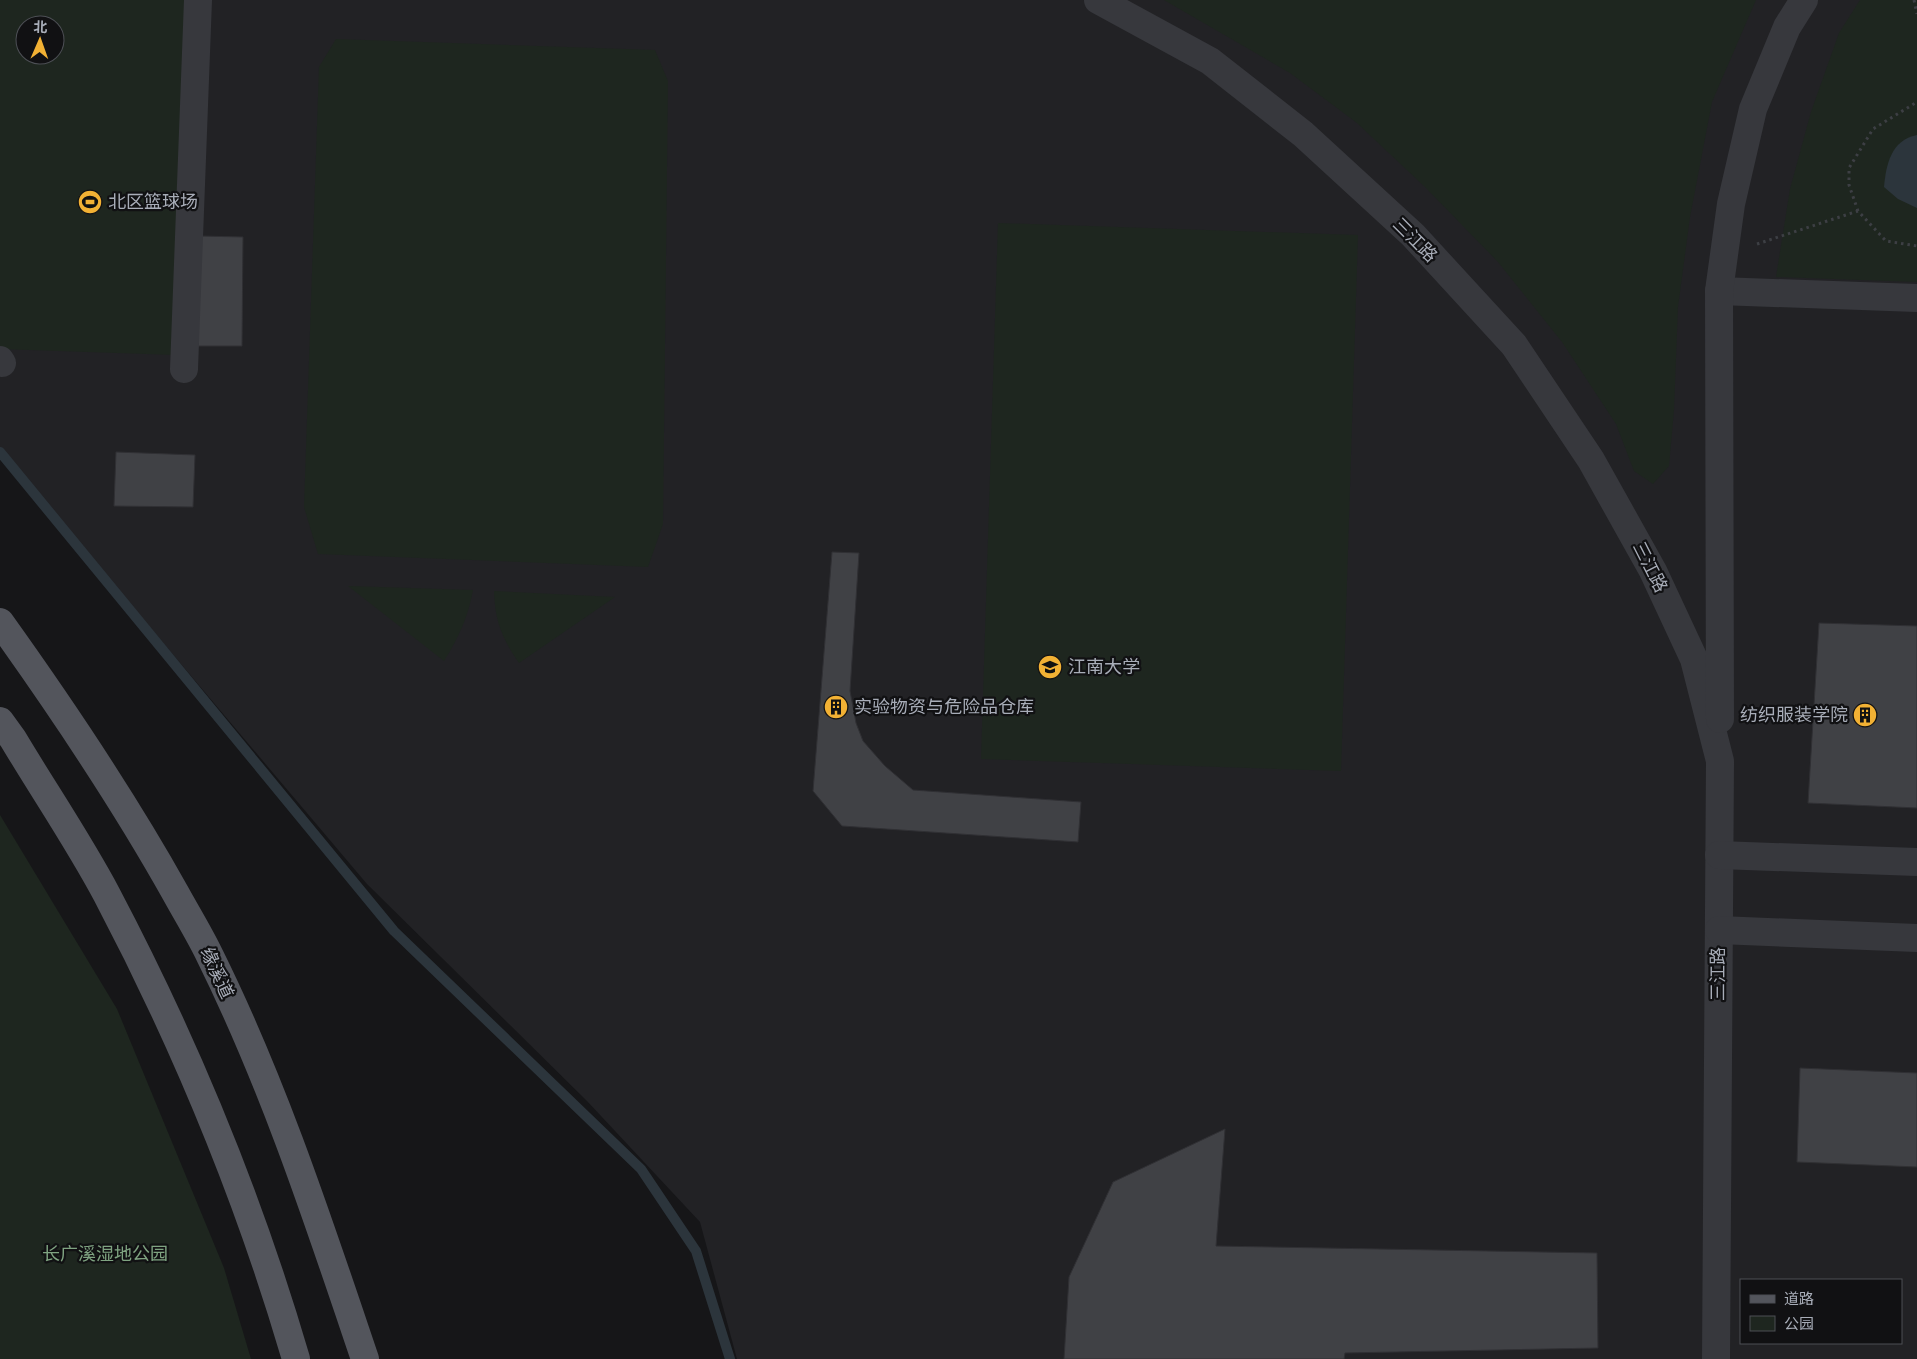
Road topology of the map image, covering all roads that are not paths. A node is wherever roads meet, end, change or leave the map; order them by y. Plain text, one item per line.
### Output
1 (198, 0) edge
2 (1098, 0) edge
3 (1804, 0) edge
4 (1719, 291) junction
5 (1917, 298) edge
6 (184, 369) dead end
7 (0, 622) edge
8 (0, 721) edge
9 (1720, 761) junction
10 (1719, 855) junction
11 (1917, 862) edge
12 (1719, 930) junction
13 (1917, 938) edge
14 (296, 1359) edge
15 (365, 1359) edge
16 (1716, 1359) edge

1 - 6 street
2 - 9 street, 三江路
3 - 4 street
4 - 5 street
4 - 9 street
7 - 15 main road, 缘溪道
8 - 14 main road
9 - 10 street, 三江路
10 - 11 street
10 - 12 street, 三江路
12 - 13 street
12 - 16 street, 三江路

